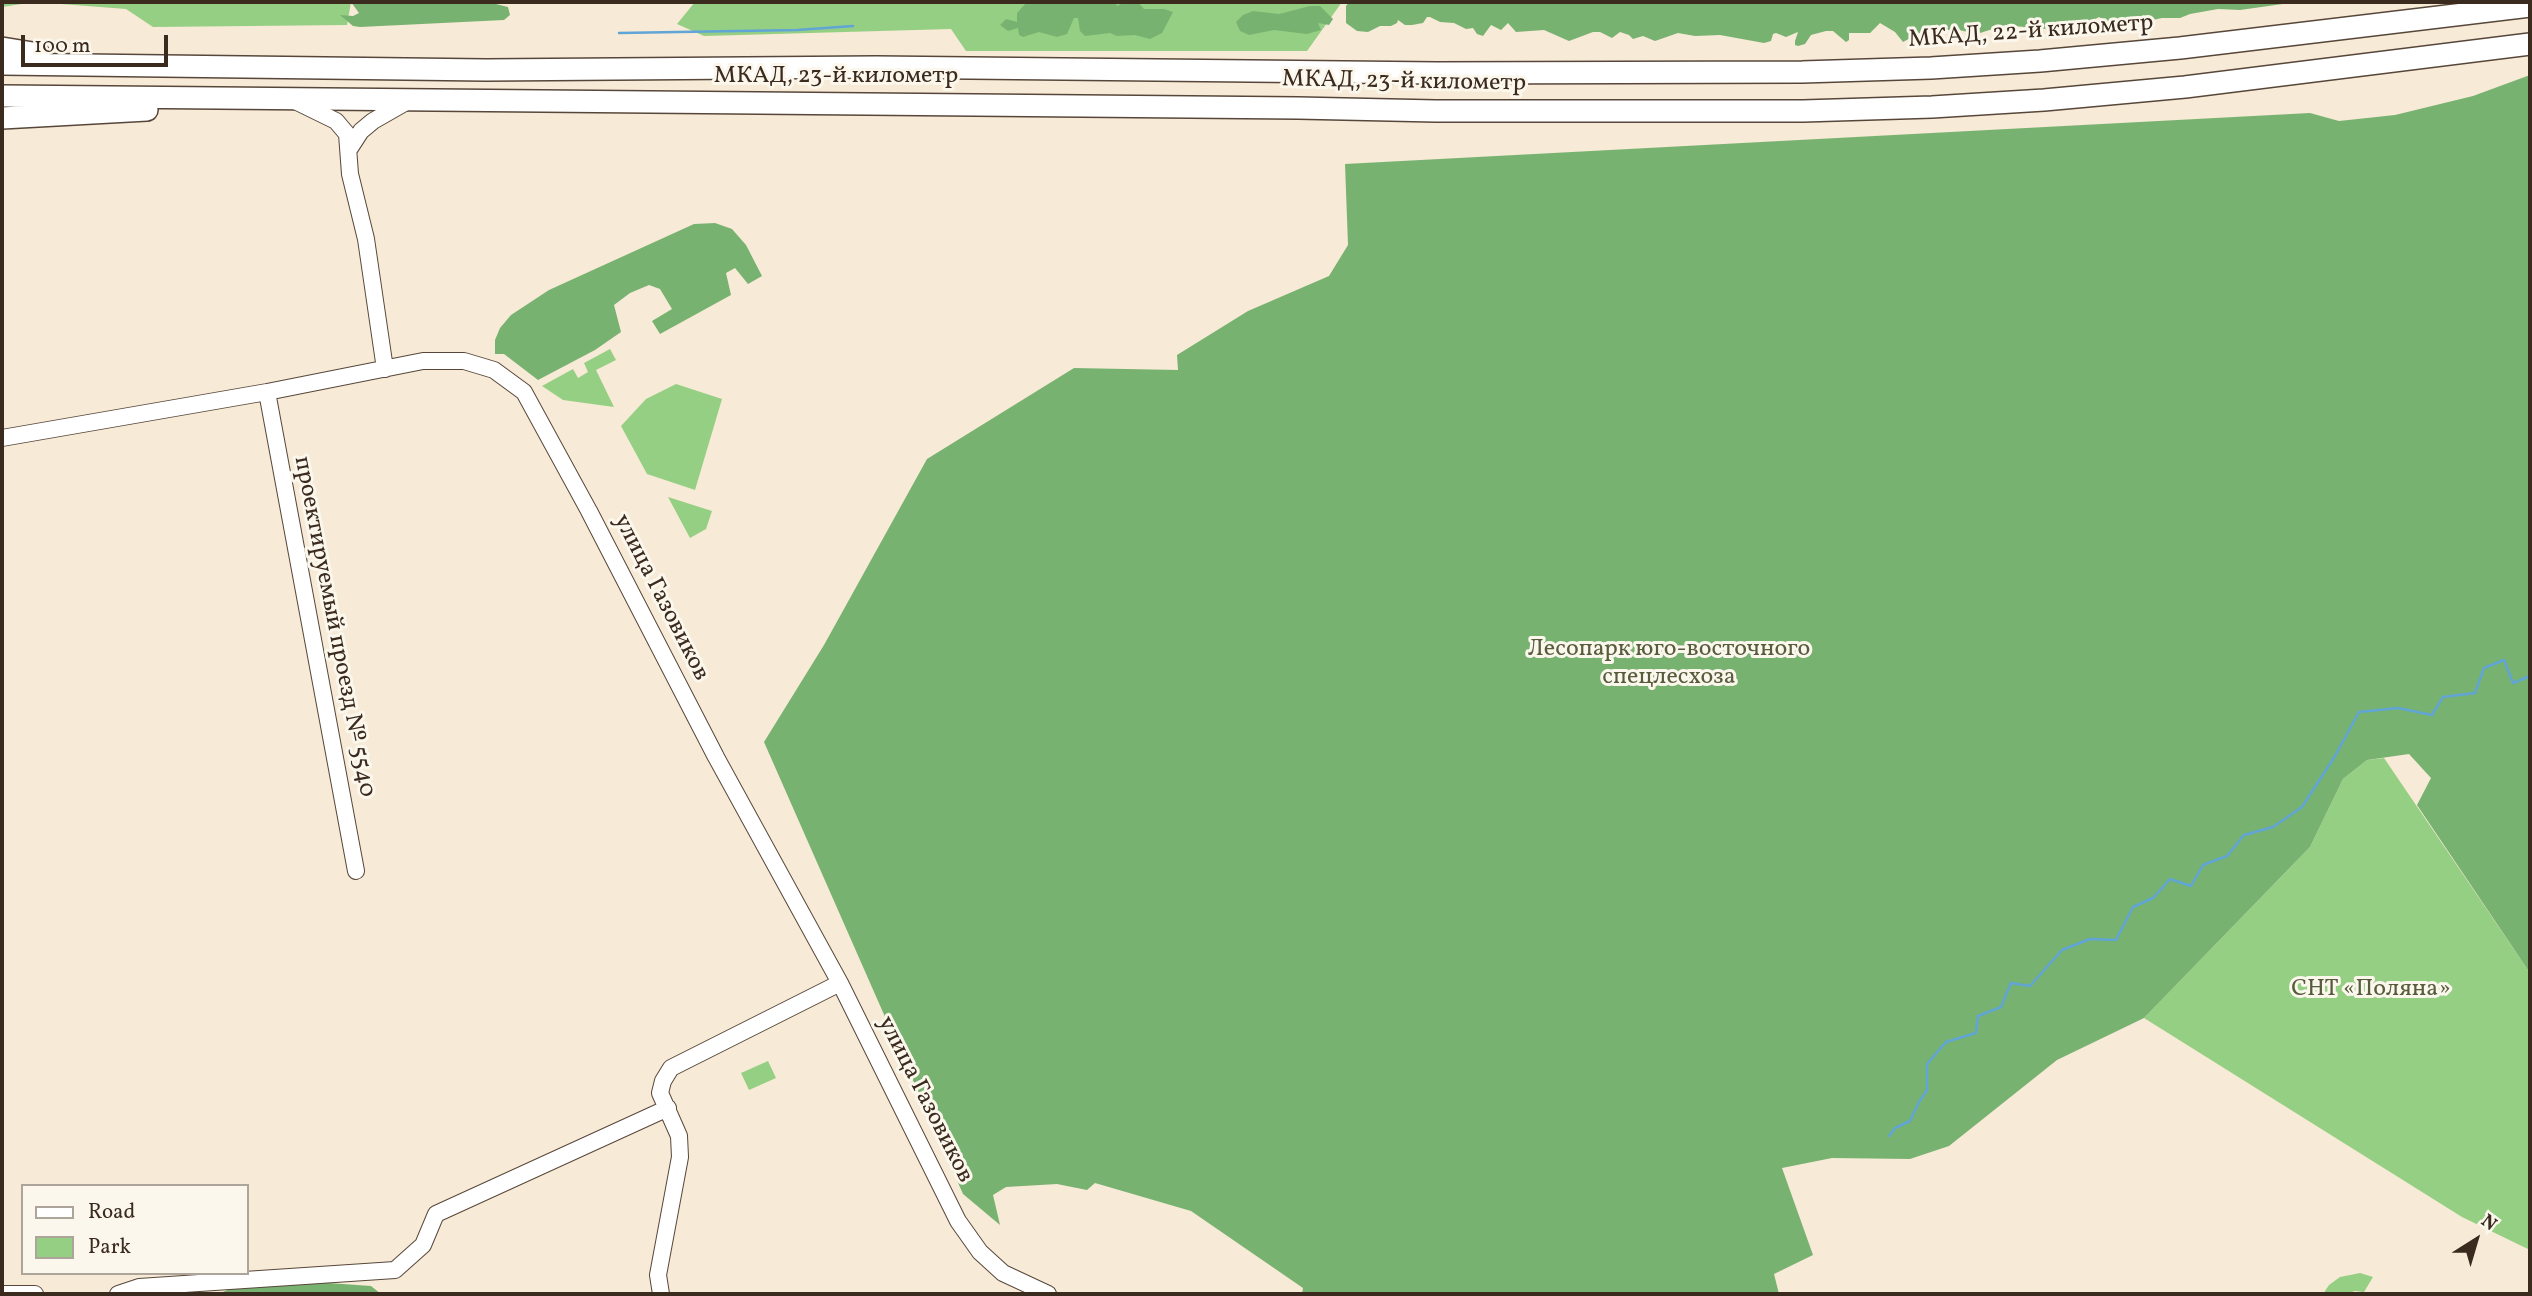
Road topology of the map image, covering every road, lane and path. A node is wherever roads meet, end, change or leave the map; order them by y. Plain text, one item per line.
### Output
1 (2530, 6) edge
2 (2530, 44) edge
3 (2, 48) edge
4 (2, 64) edge
5 (95, 65) junction
6 (1576, 73) joint
7 (2, 96) edge
8 (250, 99) junction
9 (291, 100) junction
10 (408, 101) junction
11 (2, 118) edge
12 (349, 148) junction
13 (385, 369) junction
14 (267, 392) junction
15 (2, 438) edge
16 (356, 871) dead end
17 (840, 983) junction
18 (668, 1108) junction
19 (1028, 1289) edge
20 (3, 1294) edge
21 (35, 1294) edge
22 (118, 1294) edge
23 (661, 1294) edge
24 (1048, 1294) edge

1 - 6 highway, МКАД, 22-й километр
2 - 10 highway, МКАД, 23-й километр
3 - 5 highway
4 - 5 highway
5 - 6 highway, МКАД, 23-й километр
7 - 8 highway, МКАД, 23-й километр
8 - 9 highway, МКАД, 23-й километр
8 - 11 highway
9 - 10 highway, МКАД, 23-й километр
9 - 12 street
10 - 12 street
12 - 13 street
13 - 14 street, улица Газовиков
13 - 17 street, улица Газовиков
14 - 15 street, улица Газовиков
14 - 16 street, проектируемый проезд № 5540
17 - 18 street
17 - 19 street, улица Газовиков
18 - 22 street
18 - 23 street
19 - 24 street, улица Газовиков
20 - 21 street

